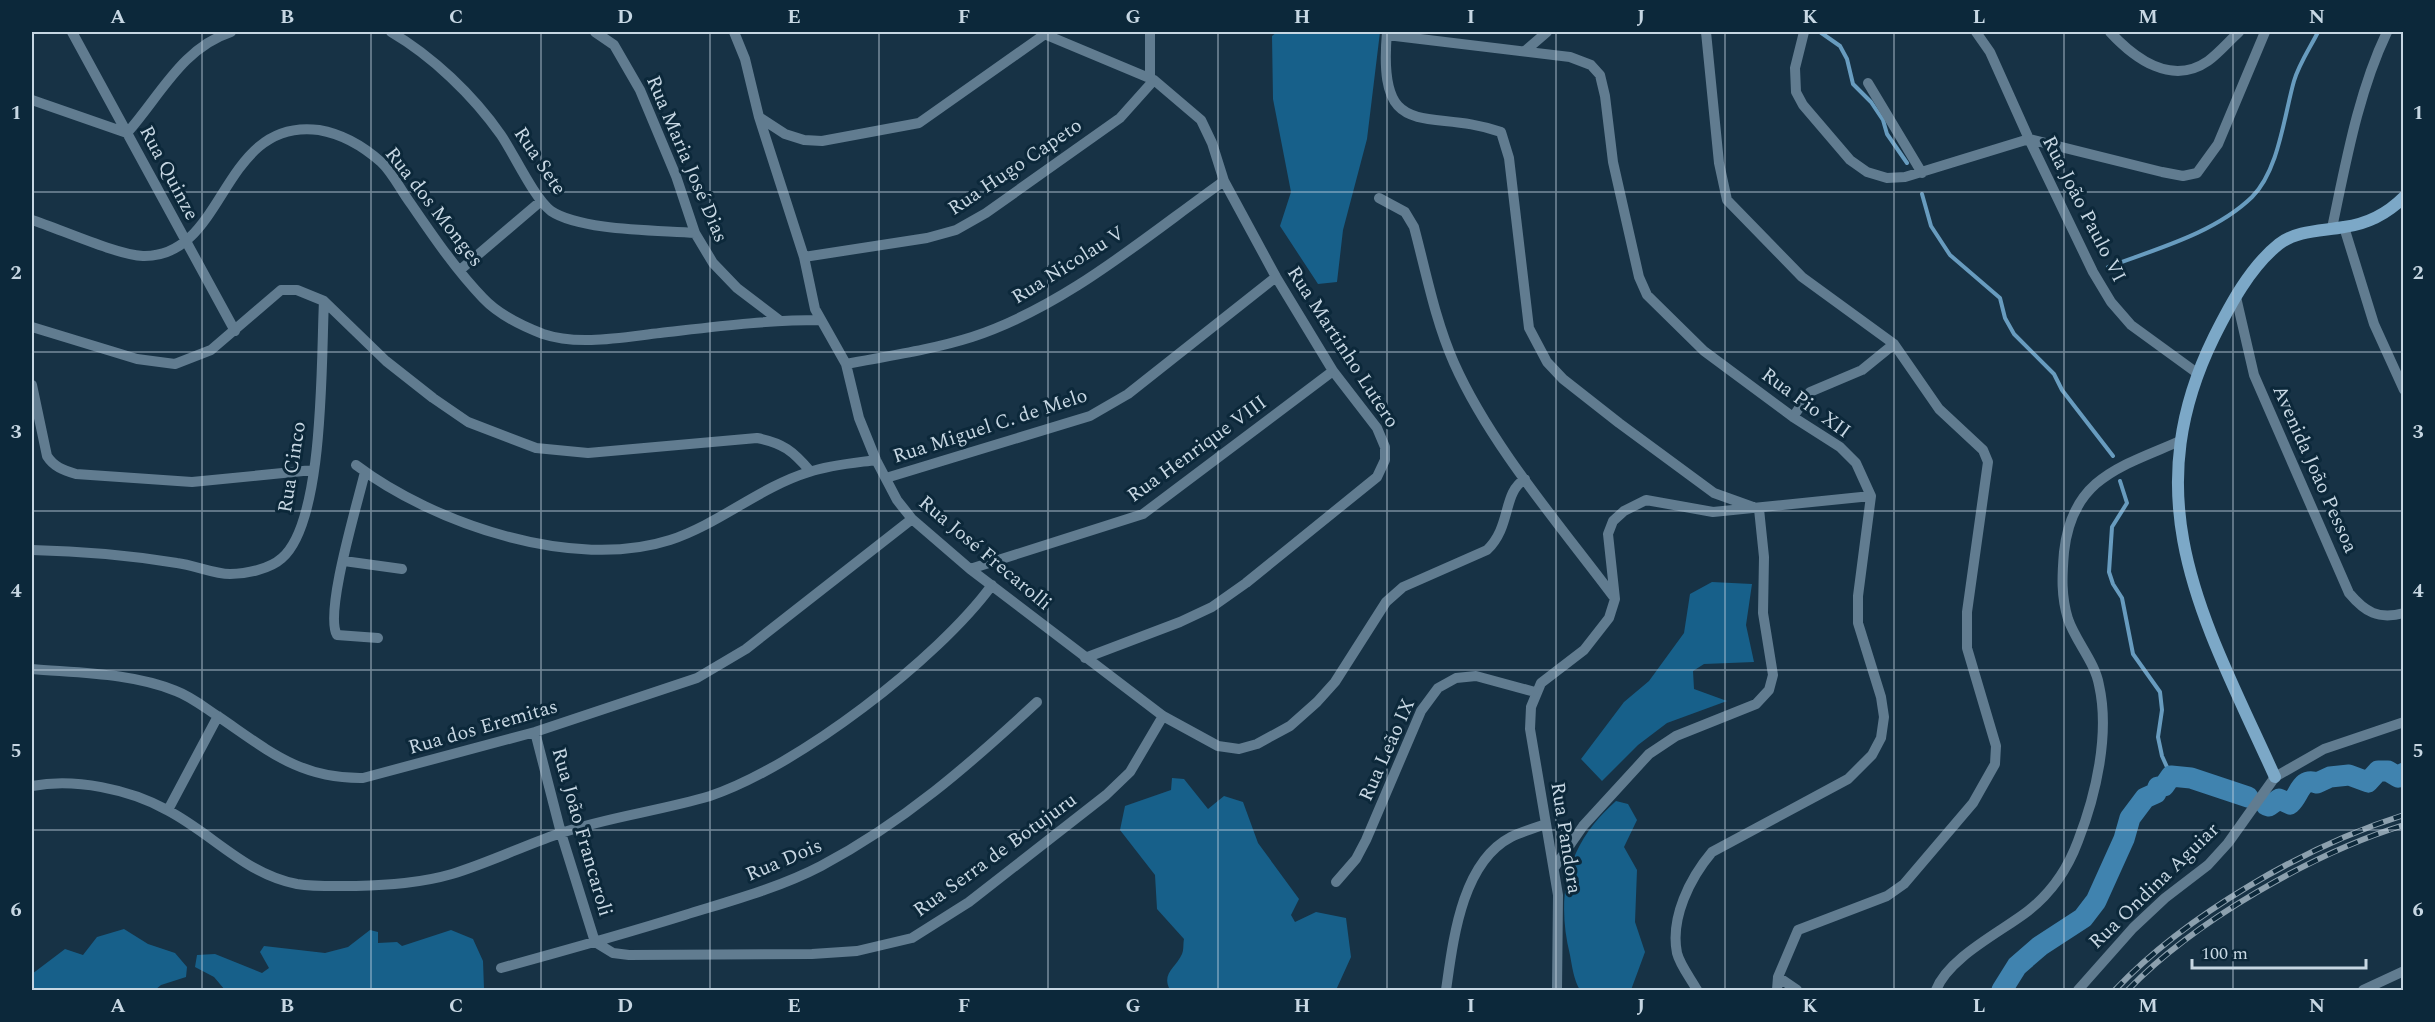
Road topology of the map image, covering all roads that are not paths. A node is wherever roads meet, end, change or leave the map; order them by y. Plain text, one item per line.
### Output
1 (72, 32) edge
2 (231, 32) edge
3 (391, 32) edge
4 (595, 32) edge
5 (609, 32) edge
6 (734, 32) edge
7 (1150, 32) edge
8 (1547, 32) edge
9 (1706, 32) edge
10 (1804, 32) edge
11 (1976, 32) edge
12 (2239, 32) edge
13 (2265, 32) edge
14 (2387, 32) edge
15 (1046, 33) edge
16 (1387, 33) edge
17 (2115, 34) edge
18 (614, 45) junction
19 (1525, 51) junction
20 (1152, 79) junction
21 (1868, 83) dead end
22 (32, 100) edge
23 (759, 117) junction
24 (127, 133) junction
25 (2029, 139) junction
26 (1923, 174) junction
27 (1224, 181) junction
28 (2403, 197) edge
29 (1379, 198) dead end
30 (541, 201) junction
31 (32, 220) edge
32 (2338, 228) junction
33 (695, 233) junction
34 (186, 243) junction
35 (804, 257) junction
36 (460, 270) junction
37 (1276, 277) junction
38 (2236, 297) junction
39 (324, 301) junction
40 (779, 320) junction
41 (820, 320) junction
42 (32, 327) edge
43 (235, 331) junction
44 (1894, 344) junction
45 (846, 363) junction
46 (1333, 371) junction
47 (2197, 373) junction
48 (32, 385) edge
49 (2403, 390) edge
50 (1793, 417) junction
51 (2180, 441) junction
52 (876, 460) junction
53 (313, 470) junction
54 (810, 471) junction
55 (886, 478) junction
56 (1525, 479) junction
57 (1871, 496) junction
58 (1759, 509) junction
59 (912, 519) junction
60 (32, 550) edge
61 (344, 561) junction
62 (402, 569) dead end
63 (970, 569) junction
64 (992, 585) junction
65 (1615, 598) junction
66 (2403, 613) edge
67 (378, 638) dead end
68 (1085, 658) junction
69 (32, 669) edge
70 (1535, 692) junction
71 (1037, 702) dead end
72 (218, 716) junction
73 (1163, 716) junction
74 (2403, 722) edge
75 (535, 732) junction
76 (2275, 777) junction
77 (32, 786) edge
78 (168, 810) junction
79 (1546, 824) junction
80 (561, 833) junction
81 (1554, 868) junction
82 (1336, 882) dead end
83 (595, 942) junction
84 (501, 968) dead end
85 (2403, 971) edge
86 (1778, 976) junction
87 (1695, 987) edge
88 (1446, 990) edge
89 (1557, 990) edge
90 (1778, 990) edge
91 (1797, 990) edge
92 (1936, 990) edge
93 (2078, 990) edge
94 (2363, 990) edge

1 - 24 street, Rua Quinze
2 - 24 street
3 - 30 street, Rua Sete
4 - 18 street, Rua Maria José Dias
5 - 18 street
6 - 23 street, Rua José Frecarolli
7 - 20 street
8 - 19 street
9 - 44 street
10 - 26 street
11 - 25 street, Rua João Paulo VI
12 - 17 street
13 - 25 street
14 - 32 street
15 - 20 street, Rua Martinho Lutero
15 - 23 street
16 - 19 street, Rua Pio XII
16 - 58 street
18 - 33 street, Rua Maria José Dias
19 - 50 street, Rua Pio XII
20 - 27 street, Rua Martinho Lutero
20 - 35 street, Rua Hugo Capeto
21 - 26 street
22 - 24 street
23 - 35 street, Rua José Frecarolli
24 - 34 street, Rua Quinze
25 - 26 street
25 - 47 street, Rua João Paulo VI
27 - 37 street, Rua Martinho Lutero
27 - 45 street, Rua Nicolau V
28 - 32 street
29 - 56 street
30 - 33 street, Rua Sete
30 - 36 street
31 - 34 street
32 - 38 street
32 - 49 street
33 - 40 street, Rua Maria José Dias
34 - 36 street, Rua dos Monges
34 - 43 street, Rua Quinze
35 - 41 street, Rua José Frecarolli
36 - 40 street, Rua dos Monges
37 - 46 street, Rua Martinho Lutero
37 - 55 street, Rua Miguel C. de Melo
38 - 47 street
38 - 66 street, Avenida João Pessoa
39 - 43 street
39 - 53 street, Rua Cinco
39 - 54 street
40 - 41 street, Rua dos Monges
41 - 45 street, Rua José Frecarolli
42 - 43 street
44 - 50 street
44 - 86 street
45 - 52 street, Rua José Frecarolli
46 - 63 street, Rua Henrique VIII
46 - 68 street, Rua Martinho Lutero
47 - 51 street
48 - 53 street
50 - 57 street, Rua Pio XII
51 - 76 street
51 - 92 street
52 - 54 street
52 - 55 street, Rua José Frecarolli
53 - 60 street, Rua Cinco
54 - 61 street
55 - 59 street, Rua José Frecarolli
56 - 65 street
56 - 73 street, Rua José Frecarolli
57 - 58 street
57 - 87 street
58 - 65 street
58 - 81 street
59 - 63 street, Rua José Frecarolli
59 - 75 street, Rua dos Eremitas
61 - 62 street
61 - 67 street
63 - 64 street, Rua José Frecarolli
64 - 68 street, Rua José Frecarolli
64 - 80 street
65 - 70 street
68 - 73 street, Rua José Frecarolli
69 - 72 street, Rua dos Eremitas
70 - 79 street, Rua Pandora
70 - 82 street, Rua Leão IX
71 - 83 street, Rua Dois
72 - 75 street, Rua dos Eremitas
72 - 78 street
73 - 83 street, Rua Serra de Botujuru
74 - 76 street
75 - 80 street, Rua João Francaroli
76 - 93 street, Rua Ondina Aguiar
77 - 78 street
78 - 80 street
79 - 81 street, Rua Pandora
79 - 88 street
80 - 83 street, Rua João Francaroli
81 - 89 street, Rua Pandora
83 - 84 street, Rua Dois
85 - 94 street
86 - 90 street
86 - 91 street

